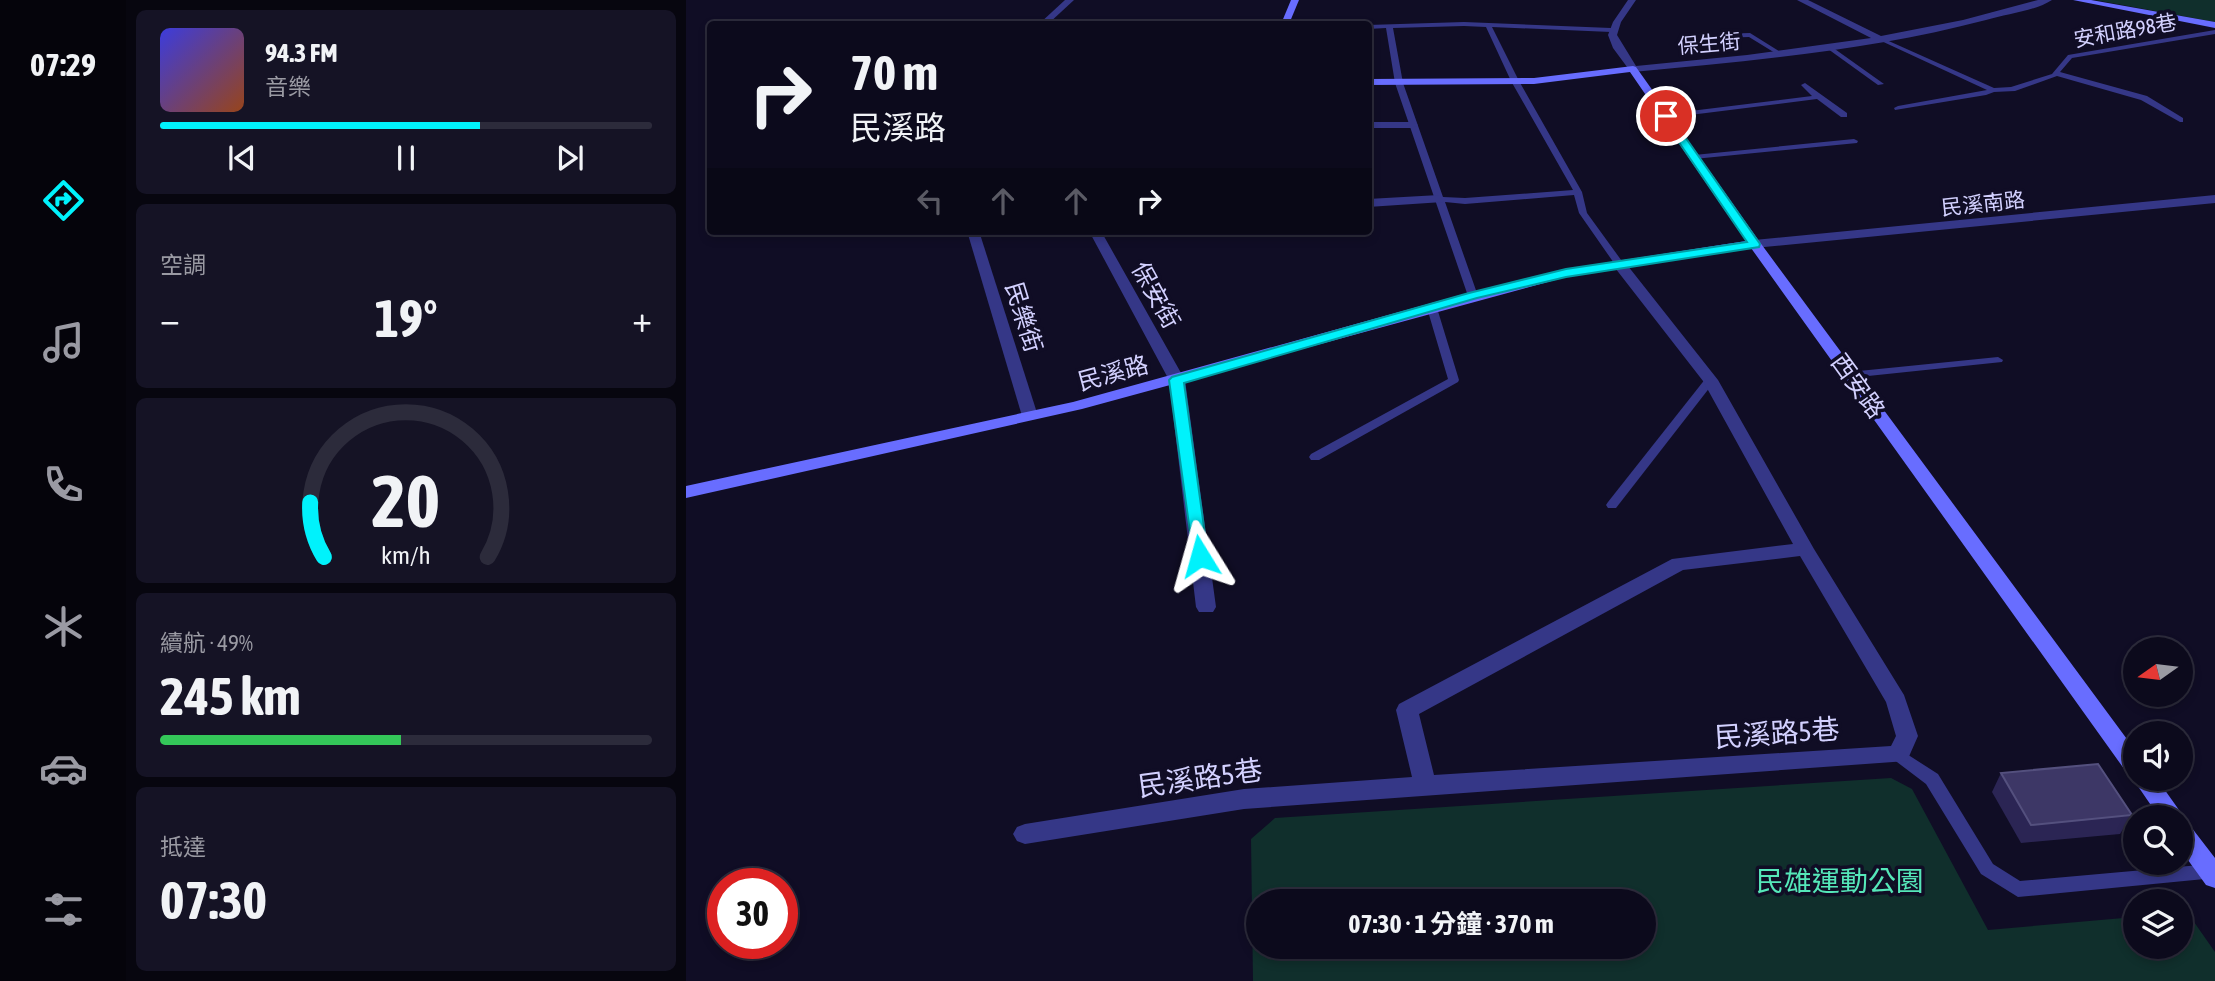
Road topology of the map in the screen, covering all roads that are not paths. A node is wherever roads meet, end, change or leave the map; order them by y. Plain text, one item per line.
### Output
1 (1070, 0) edge
2 (1295, 0) edge
3 (1632, 0) edge
4 (1801, 0) edge
5 (2048, 0) edge
6 (2077, 0) edge
7 (1046, 21) edge
8 (1285, 21) edge
9 (1488, 25) junction
10 (2215, 25) edge
11 (1389, 26) junction
12 (1372, 27) edge
13 (1611, 30) junction
14 (2215, 32) edge
15 (1685, 37) dead end
16 (1880, 39) junction
17 (1830, 48) junction
18 (1782, 55) junction
19 (1633, 69) junction
20 (2056, 73) junction
21 (1515, 81) junction
22 (1372, 82) edge
23 (1399, 83) junction
24 (1880, 84) dead end
25 (1805, 85) dead end
26 (1993, 90) junction
27 (1818, 97) junction
28 (1898, 108) dead end
29 (1844, 114) dead end
30 (1666, 116) junction
31 (2180, 120) dead end
32 (1372, 125) edge
33 (1413, 125) junction
34 (1854, 141) dead end
35 (1694, 157) junction
36 (1578, 192) junction
37 (1439, 199) junction
38 (2215, 199) edge
39 (1372, 203) edge
40 (974, 235) edge
41 (1097, 235) edge
42 (1754, 244) junction
43 (1619, 264) junction
44 (1474, 296) junction
45 (1432, 307) junction
46 (1998, 360) dead end
47 (1849, 375) junction
48 (1177, 380) junction
49 (1710, 380) junction
50 (1030, 416) junction
51 (1315, 457) dead end
52 (686, 492) edge
53 (1612, 505) dead end
54 (1805, 549) junction
55 (1206, 607) dead end
56 (2123, 751) edge
57 (1899, 755) junction
58 (1426, 785) junction
59 (1025, 834) dead end
60 (2193, 848) edge
61 (2213, 875) edge

1 - 7 street
2 - 8 street
3 - 13 street
4 - 16 street
5 - 16 street, 保生街
6 - 10 street
9 - 11 lane
9 - 13 lane
9 - 21 lane
11 - 12 lane
11 - 23 lane
13 - 19 street, 西安路
14 - 20 lane, 安和路98巷
15 - 18 lane
16 - 17 street, 保生街
16 - 26 lane
17 - 18 street, 保生街
17 - 24 lane
18 - 19 street, 保生街
19 - 21 street, 保生街
19 - 30 street, 西安路
20 - 26 lane
20 - 31 lane, 安和路98巷
21 - 23 street, 保生街
21 - 36 lane
22 - 23 street, 保生街
23 - 33 lane
25 - 27 lane
26 - 28 lane
27 - 29 lane
27 - 30 lane
30 - 35 street, 西安路
32 - 33 street
33 - 37 lane
34 - 35 lane
35 - 42 street, 西安路
36 - 37 lane
36 - 43 lane
37 - 39 street
37 - 44 lane
38 - 42 street, 民溪南路
40 - 50 street, 民樂街
41 - 48 street, 保安街
42 - 43 street, 民溪路
42 - 47 street, 西安路
43 - 44 street, 民溪路
43 - 49 street
44 - 45 street, 民溪路
45 - 48 street, 民溪路
45 - 51 lane
46 - 47 lane
47 - 56 street, 西安路
48 - 50 street, 民溪路
48 - 55 street
49 - 53 lane
49 - 54 street
50 - 52 street, 民溪路
54 - 57 street
54 - 58 street
57 - 58 street, 民溪路5巷
57 - 61 lane
58 - 59 street, 民溪路5巷
60 - 61 street

